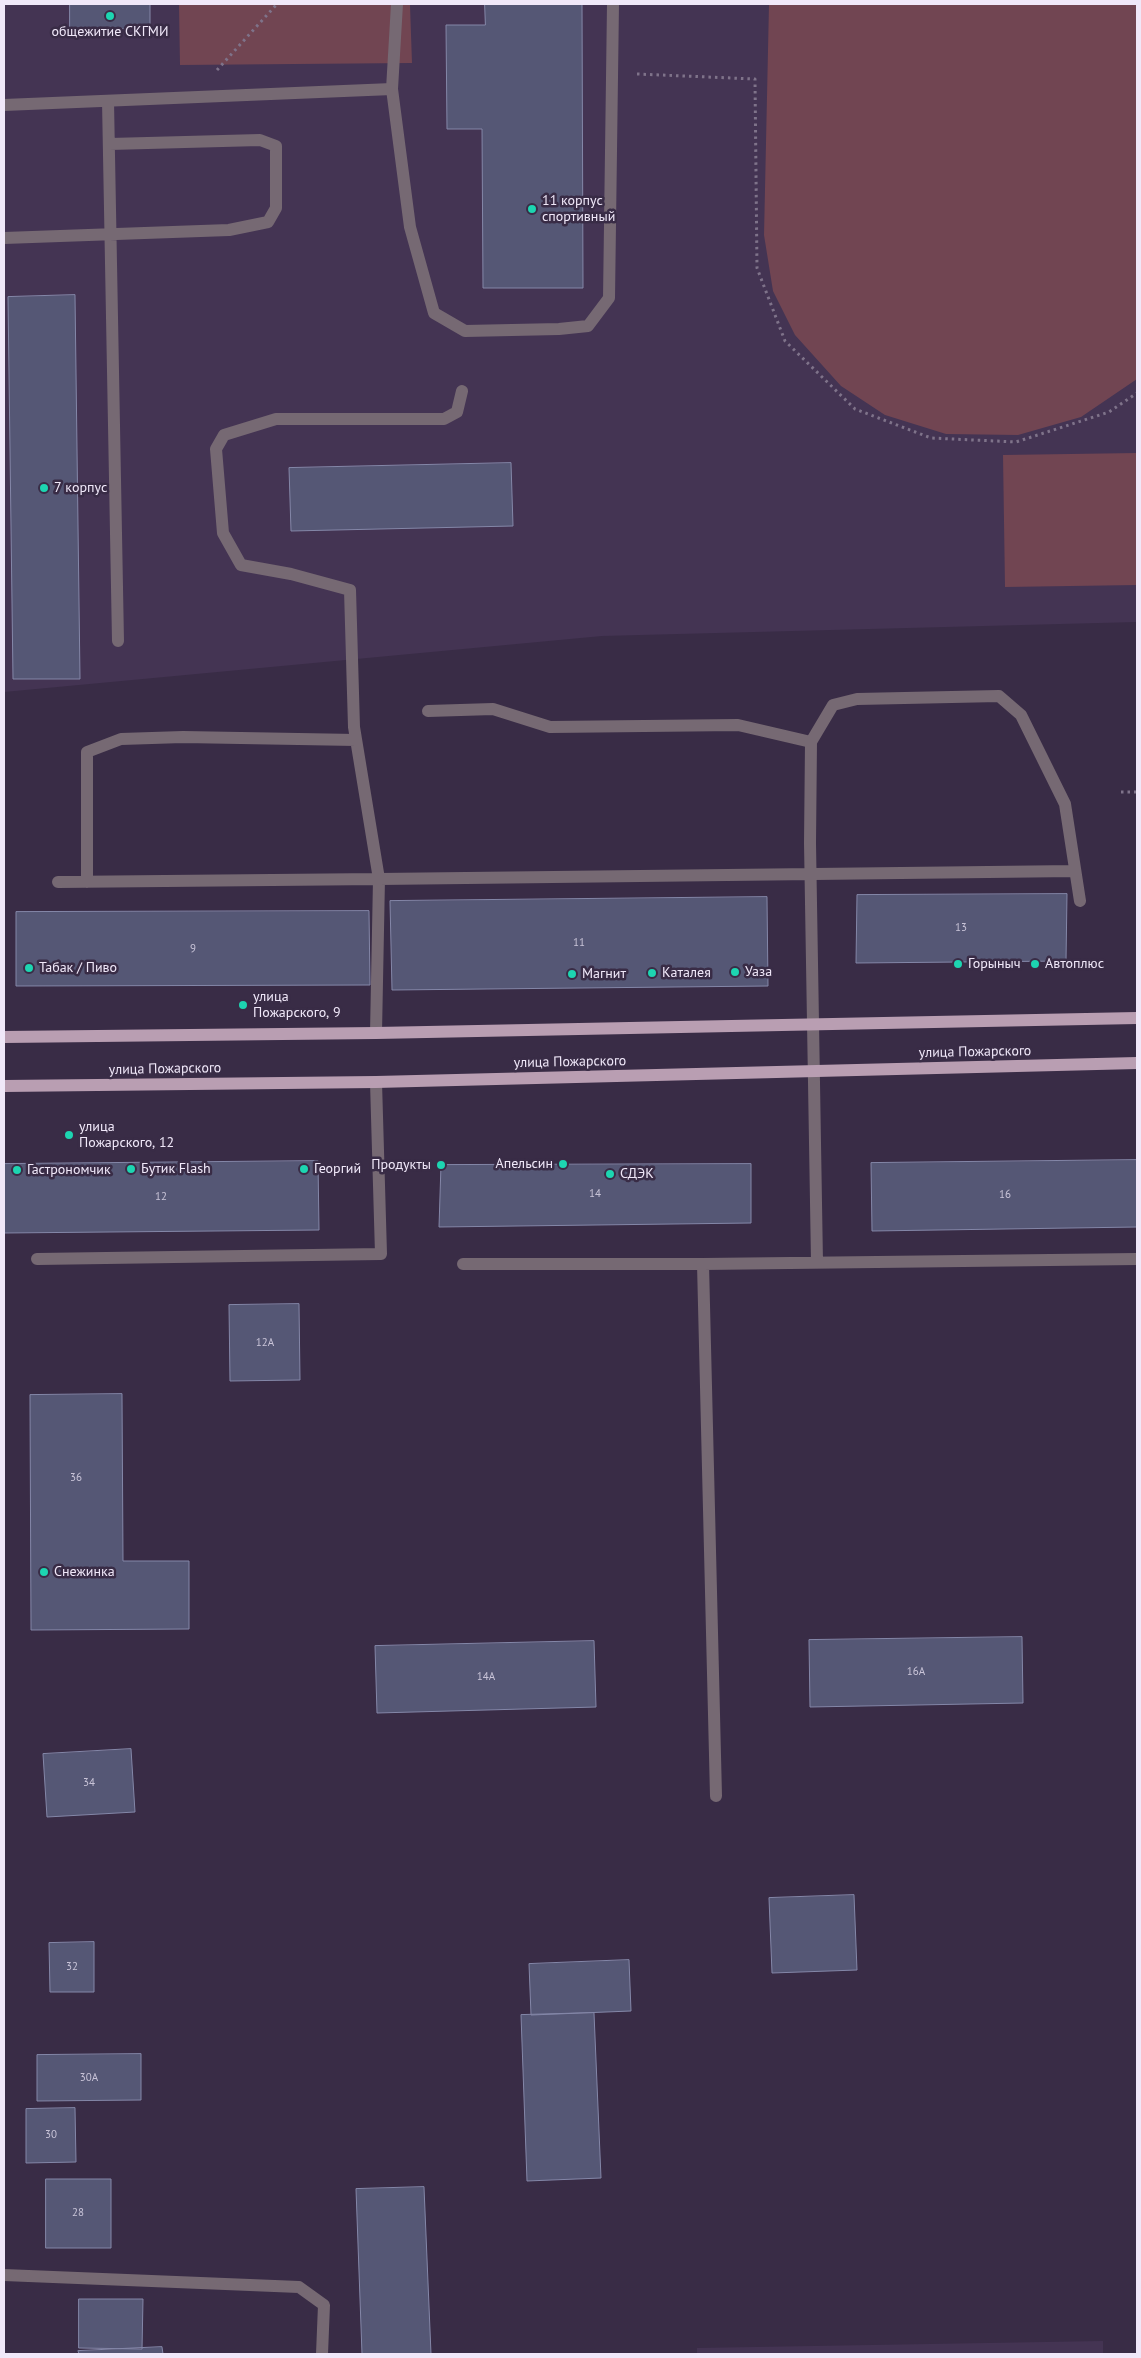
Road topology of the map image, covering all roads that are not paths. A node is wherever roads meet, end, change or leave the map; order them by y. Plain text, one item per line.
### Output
1 (397, 4) edge
2 (613, 4) edge
3 (392, 89) junction
4 (108, 101) junction
5 (4, 104) edge
6 (110, 144) junction
7 (112, 235) junction
8 (4, 238) edge
9 (462, 391) dead end
10 (118, 641) dead end
11 (428, 711) dead end
12 (356, 740) junction
13 (811, 742) junction
14 (1075, 871) junction
15 (811, 874) junction
16 (379, 879) junction
17 (58, 882) dead end
18 (87, 882) junction
19 (1080, 901) dead end
20 (1137, 1018) edge
21 (814, 1024) junction
22 (376, 1032) junction
23 (4, 1037) edge
24 (1137, 1063) edge
25 (815, 1071) junction
26 (376, 1082) junction
27 (4, 1086) edge
28 (37, 1259) dead end
29 (1137, 1259) edge
30 (817, 1262) junction
31 (463, 1264) dead end
32 (703, 1264) junction
33 (716, 1796) dead end
34 (4, 2275) edge
35 (322, 2354) edge

1 - 3 lane
2 - 3 lane
3 - 4 lane
4 - 5 lane
4 - 6 lane
6 - 7 lane
6 - 7 lane
7 - 8 lane
7 - 10 lane
9 - 12 lane
11 - 13 lane
12 - 16 lane
12 - 18 lane
13 - 14 lane
13 - 15 lane
14 - 15 lane
14 - 19 lane
15 - 16 lane
15 - 21 lane
16 - 18 lane
16 - 22 lane
17 - 18 lane
20 - 21 main road
21 - 22 main road
21 - 25 lane
22 - 23 main road
24 - 25 main road, улица Пожарского
25 - 26 main road, улица Пожарского
25 - 30 lane
26 - 27 main road, улица Пожарского
26 - 28 lane
29 - 30 lane
30 - 32 lane
31 - 32 lane
32 - 33 lane
34 - 35 lane

